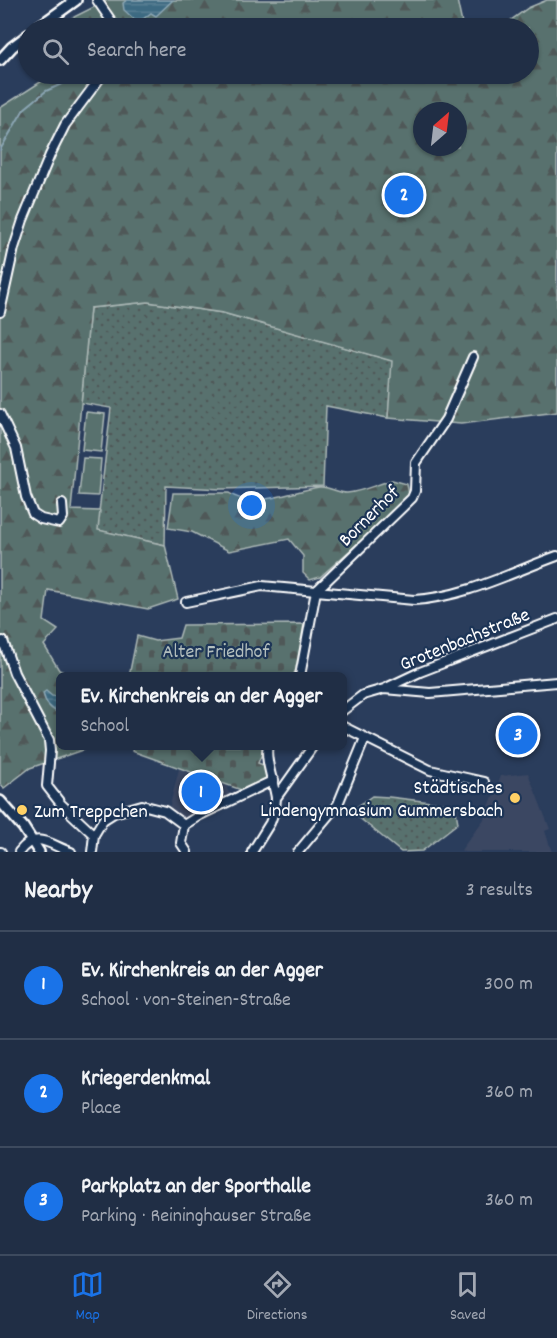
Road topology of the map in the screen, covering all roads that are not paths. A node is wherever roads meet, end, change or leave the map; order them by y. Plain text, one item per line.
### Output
1 (76, 0) edge
2 (97, 0) edge
3 (51, 18) edge
4 (109, 18) edge
5 (18, 42) edge
6 (0, 60) edge
7 (96, 84) edge
8 (0, 312) edge
9 (473, 357) dead end
10 (0, 414) edge
11 (62, 504) dead end
12 (557, 556) edge
13 (316, 591) junction
14 (186, 602) dead end
15 (557, 619) edge
16 (3, 641) dead end
17 (301, 672) edge
18 (557, 682) edge
19 (384, 688) junction
20 (347, 707) edge
21 (347, 729) edge
22 (365, 738) junction
23 (267, 750) edge
24 (310, 750) edge
25 (274, 780) junction
26 (484, 782) dead end
27 (276, 798) junction
28 (0, 801) edge
29 (184, 825) junction
30 (94, 835) junction
31 (259, 841) junction
32 (33, 842) junction
33 (20, 852) edge
34 (39, 852) edge
35 (71, 852) edge
36 (92, 852) edge
37 (187, 852) edge
38 (252, 852) edge
39 (263, 852) edge
40 (298, 852) edge

1 - 3 street
2 - 4 street
5 - 6 street
7 - 8 street
9 - 13 street, Bornerhof
10 - 11 street
12 - 13 street
13 - 14 street
13 - 17 street
15 - 19 street, Grotenbachstraße
16 - 30 street
18 - 19 street
19 - 20 street, Grotenbachstraße
21 - 22 street
22 - 26 street
22 - 40 street
23 - 25 street
24 - 27 street
25 - 27 street
25 - 29 street
27 - 31 street
28 - 32 street
29 - 30 street
29 - 37 street
30 - 36 street
31 - 38 street
31 - 39 street
32 - 33 street
32 - 34 street
32 - 35 street

